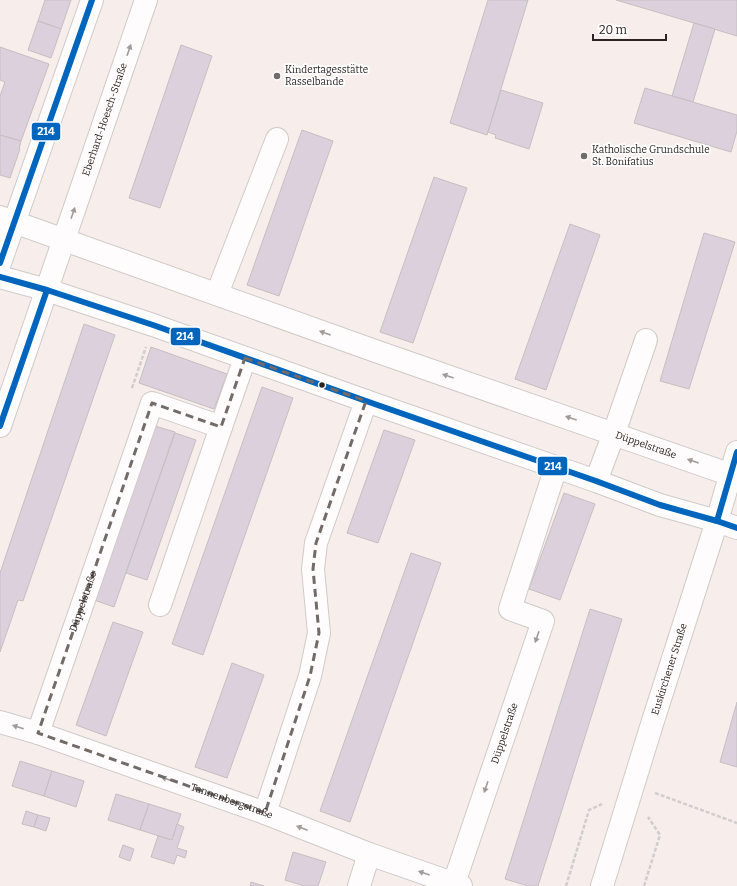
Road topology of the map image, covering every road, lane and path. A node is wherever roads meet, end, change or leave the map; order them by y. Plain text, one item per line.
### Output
1 (92, 0) edge
2 (146, 0) edge
3 (277, 139) dead end
4 (7, 219) edge
5 (64, 239) junction
6 (0, 263) edge
7 (0, 277) edge
8 (47, 290) junction
9 (217, 294) junction
10 (153, 325) junction
11 (646, 340) dead end
12 (245, 358) junction
13 (366, 402) junction
14 (152, 403) junction
15 (0, 426) edge
16 (221, 428) junction
17 (614, 433) junction
18 (737, 452) edge
19 (556, 467) junction
20 (734, 476) edge
21 (596, 481) junction
22 (717, 521) junction
23 (737, 528) edge
24 (160, 605) dead end
25 (0, 722) edge
26 (38, 734) junction
27 (632, 789) junction
28 (265, 813) junction
29 (737, 823) edge
30 (369, 854) junction
31 (457, 885) edge
32 (359, 886) edge
33 (566, 886) edge
34 (602, 886) edge
35 (644, 886) edge

1 - 4 street
5 -> 2 street, Eberhard-Hoesch-Straße
3 - 9 street
4 - 5 street
4 - 6 street
5 - 8 street, Eberhard-Hoesch-Straße
5 - 9 street, Düppelstraße
7 - 8 street
8 - 10 street
8 - 15 street, Eberhard-Hoesch-Straße
17 -> 9 street, Düppelstraße
10 - 12 street
10 - 14 path
11 - 17 street
12 - 13 street
12 - 16 street
13 - 19 street
13 - 28 street
14 - 16 street
14 - 26 street, Düppelstraße
16 - 24 street
20 -> 17 street, Düppelstraße
17 - 21 street
18 - 20 street, Euskirchener Straße
19 - 21 street
19 -> 31 street, Düppelstraße
20 - 22 street, Euskirchener Straße
21 - 22 street
22 - 23 street
22 - 27 street, Euskirchener Straße
26 -> 25 street, Tannenbergstraße
28 -> 26 street, Tannenbergstraße
27 - 29 path
27 - 33 path
27 - 34 street, Euskirchener Straße
27 - 35 path
30 -> 28 street, Tannenbergstraße
31 -> 30 street, Tannenbergstraße
30 - 32 street

